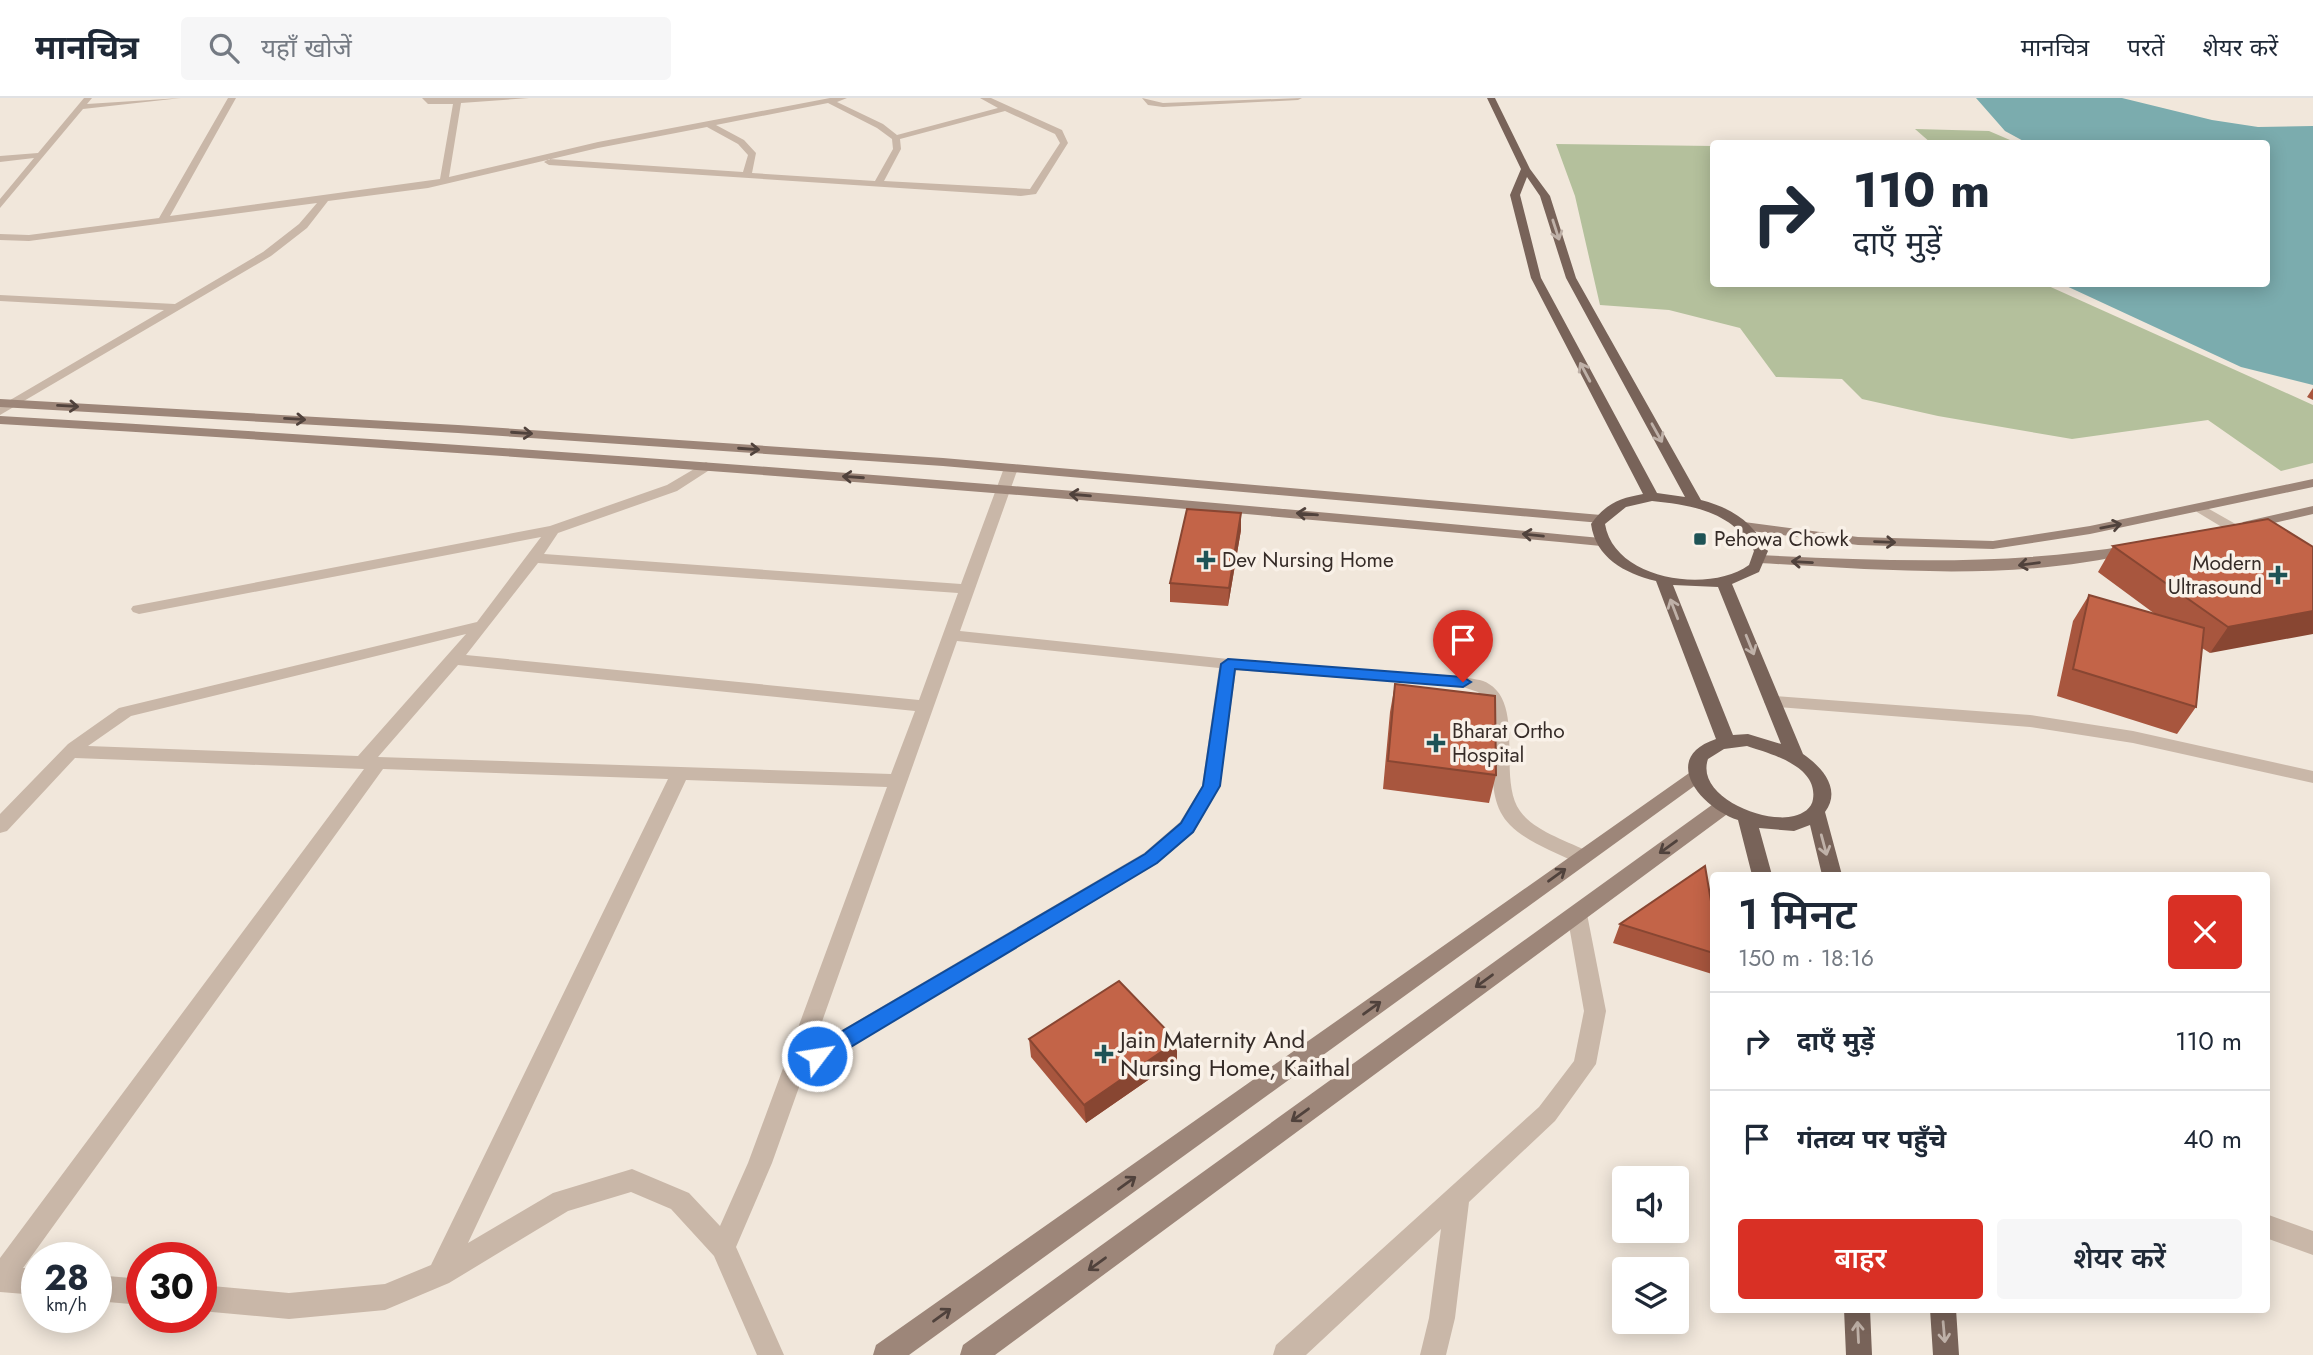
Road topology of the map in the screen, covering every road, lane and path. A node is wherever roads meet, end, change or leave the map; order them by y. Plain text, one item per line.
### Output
1 (89, 98) edge
2 (177, 98) edge
3 (232, 98) edge
4 (426, 98) edge
5 (525, 98) edge
6 (843, 98) edge
7 (984, 98) edge
8 (1146, 98) edge
9 (1298, 98) edge
10 (1491, 98) edge
11 (1270, 99) edge
12 (829, 100) junction
13 (1210, 100) edge
14 (457, 102) junction
15 (81, 107) junction
16 (1006, 108) junction
17 (708, 124) junction
18 (896, 138) junction
19 (42, 155) junction
20 (0, 159) edge
21 (530, 161) junction
22 (1526, 169) junction
23 (747, 175) junction
24 (444, 181) junction
25 (878, 183) junction
26 (323, 201) junction
27 (0, 205) edge
28 (162, 221) junction
29 (0, 237) edge
30 (29, 238) junction
31 (10, 247) dead end
32 (0, 298) edge
33 (177, 307) junction
34 (1571, 310) junction
35 (7, 403) edge
36 (0, 411) edge
37 (0, 420) edge
38 (706, 466) junction
39 (1011, 468) junction
40 (2313, 483) edge
41 (1003, 489) junction
42 (1652, 497) junction
43 (1695, 502) junction
44 (2202, 509) junction
45 (2313, 510) edge
46 (1601, 519) junction
47 (1744, 526) junction
48 (2234, 528) junction
49 (553, 530) junction
50 (2209, 533) edge
51 (1601, 542) junction
52 (2148, 545) edge
53 (2268, 549) edge
54 (535, 558) junction
55 (1759, 559) junction
56 (1662, 578) junction
57 (1724, 582) junction
58 (967, 589) junction
59 (139, 609) dead end
60 (480, 626) junction
61 (951, 635) junction
62 (452, 659) junction
63 (1228, 664) junction
64 (1773, 702) junction
65 (925, 706) junction
66 (1726, 741) junction
67 (72, 752) junction
68 (1794, 755) junction
69 (369, 764) junction
70 (680, 774) junction
71 (1698, 775) junction
72 (2313, 777) edge
73 (898, 781) junction
74 (1723, 807) junction
75 (1816, 814) junction
76 (1747, 819) junction
77 (0, 825) edge
78 (1582, 858) junction
79 (1761, 872) edge
80 (1831, 872) edge
81 (1577, 914) junction
82 (793, 1070) junction
83 (1457, 1197) junction
84 (2270, 1227) edge
85 (2313, 1243) edge
86 (723, 1247) junction
87 (440, 1274) junction
88 (0, 1279) edge
89 (21, 1281) edge
90 (217, 1299) edge
91 (1857, 1313) edge
92 (1943, 1313) edge
93 (771, 1355) edge
94 (886, 1355) edge
95 (973, 1355) edge
96 (1286, 1355) edge
97 (1433, 1355) edge
98 (1859, 1355) edge
99 (1946, 1355) edge

1 - 15 street
2 - 15 street
3 - 28 street
4 - 14 street
5 - 14 street
6 - 12 street
7 - 16 street
8 - 13 street
9 - 11 street
10 - 22 main road
11 - 13 street
12 - 17 street
12 - 18 street
14 - 24 street
15 - 19 street
16 - 18 street
16 - 25 street
17 - 21 street
17 - 23 street
18 - 25 street
19 - 20 street
19 - 27 street
21 - 23 street
21 - 24 street
22 -> 34 main road
22 - 34 main road
23 - 25 street
24 - 26 street
26 - 28 street
26 - 33 street
28 - 30 street
29 - 30 street
30 - 31 street
32 - 33 street
33 - 35 street
42 -> 34 main road
34 -> 43 main road
35 - 36 street
35 -> 39 main road
37 - 38 main road
41 -> 38 main road
38 - 49 street
39 - 41 street
39 - 46 main road
40 - 44 main road
51 -> 41 main road
41 - 58 street
42 - 43 main road
42 - 46 main road
43 - 47 main road
47 -> 44 main road
44 - 48 street
45 - 48 main road
46 - 51 main road
47 - 55 main road
48 - 50 main road
48 - 53 street
49 - 54 street
49 - 59 street
51 - 56 main road
52 -> 55 main road
54 - 58 street
54 - 60 street
55 - 57 main road
56 - 57 main road
66 -> 56 main road
57 -> 64 main road
58 - 61 street
60 - 62 street
60 - 67 street
61 - 63 street
61 - 65 street
62 - 65 street
62 - 69 street
63 - 78 street
63 - 82 street
64 - 68 main road
64 - 72 street
65 - 73 street
66 - 68 main road
66 - 71 main road
67 - 69 street
67 - 77 street
68 - 75 main road
69 - 70 street
69 - 88 street
70 - 73 street
70 - 87 street
71 - 74 main road
71 - 78 main road
73 - 82 street
74 - 76 main road
74 -> 81 main road
75 - 76 main road
75 -> 80 main road
76 - 79 main road
94 -> 78 main road
81 - 83 street
81 -> 95 main road
82 - 86 street
83 - 96 street
83 - 97 street
84 - 85 street
86 - 87 street
86 - 93 street
87 - 90 street
88 - 89 street
98 -> 91 main road
92 -> 99 main road

